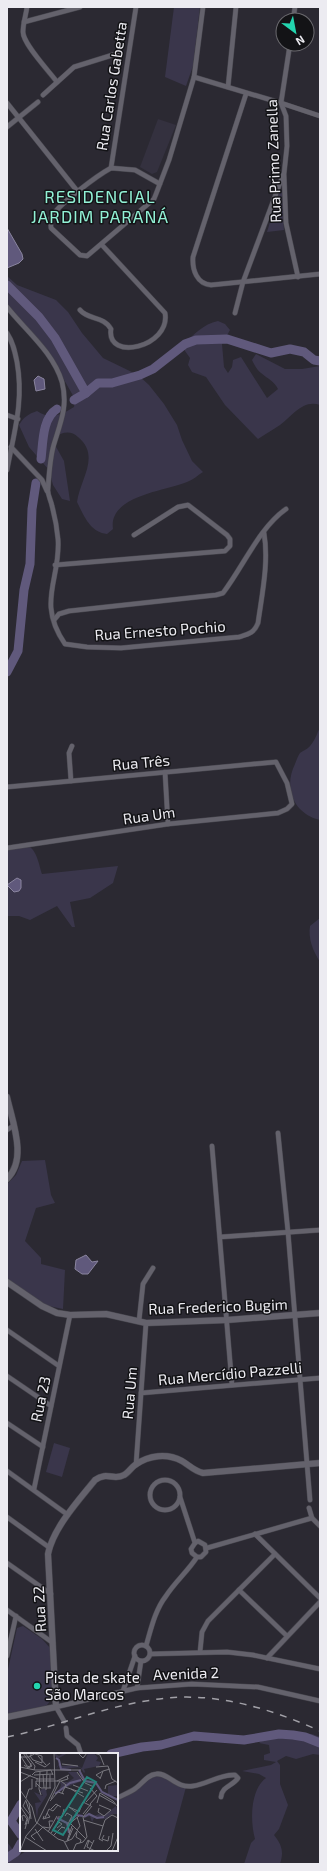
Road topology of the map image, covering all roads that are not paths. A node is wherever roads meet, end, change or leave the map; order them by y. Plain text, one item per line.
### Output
1 (28, 7) edge
2 (80, 7) edge
3 (136, 7) edge
4 (202, 7) edge
5 (236, 7) edge
6 (24, 22) junction
7 (289, 52) edge
8 (119, 53) dead end
9 (194, 77) junction
10 (57, 82) junction
11 (228, 87) junction
12 (246, 94) junction
13 (43, 95) dead end
14 (38, 102) dead end
15 (281, 102) junction
16 (7, 103) edge
17 (320, 116) edge
18 (19, 118) junction
19 (7, 127) edge
20 (111, 168) junction
21 (284, 174) junction
22 (160, 184) junction
23 (78, 192) junction
24 (102, 244) junction
25 (320, 274) edge
26 (298, 277) junction
27 (242, 282) junction
28 (7, 307) edge
29 (80, 310) dead end
30 (235, 313) dead end
31 (7, 333) edge
32 (7, 415) edge
33 (18, 419) junction
34 (12, 447) junction
35 (7, 470) edge
36 (47, 491) junction
37 (286, 509) dead end
38 (264, 533) junction
39 (134, 535) dead end
40 (55, 565) junction
41 (54, 620) junction
42 (72, 746) dead end
43 (165, 772) junction
44 (71, 781) junction
45 (7, 787) edge
46 (292, 804) joint
47 (168, 824) junction
48 (7, 848) edge
49 (7, 1097) edge
50 (14, 1129) junction
51 (7, 1131) edge
52 (278, 1134) dead end
53 (212, 1146) dead end
54 (7, 1179) edge
55 (320, 1230) edge
56 (288, 1232) junction
57 (220, 1237) junction
58 (153, 1268) dead end
59 (7, 1282) edge
60 (320, 1313) edge
61 (70, 1315) junction
62 (295, 1315) junction
63 (227, 1320) junction
64 (139, 1321) junction
65 (146, 1323) junction
66 (7, 1330) edge
67 (60, 1366) junction
68 (7, 1376) edge
69 (320, 1378) edge
70 (300, 1380) junction
71 (232, 1385) junction
72 (141, 1392) junction
73 (51, 1406) junction
74 (7, 1423) edge
75 (42, 1447) junction
76 (320, 1463) edge
77 (307, 1464) junction
78 (136, 1465) junction
79 (7, 1471) edge
80 (34, 1489) junction
81 (180, 1497) junction
82 (310, 1500) dead end
83 (309, 1508) dead end
84 (68, 1515) junction
85 (7, 1517) edge
86 (312, 1518) junction
87 (320, 1526) edge
88 (255, 1534) junction
89 (195, 1543) junction
90 (50, 1548) junction
91 (207, 1548) junction
92 (275, 1554) junction
93 (198, 1557) junction
94 (7, 1563) edge
95 (239, 1590) junction
96 (51, 1594) junction
97 (320, 1598) edge
98 (320, 1602) edge
99 (7, 1610) edge
100 (16, 1616) junction
101 (287, 1636) junction
102 (53, 1643) junction
103 (146, 1646) junction
104 (200, 1652) junction
105 (150, 1654) junction
106 (7, 1656) edge
107 (135, 1656) junction
108 (267, 1658) junction
109 (141, 1661) junction
110 (320, 1669) edge
111 (137, 1688) junction
112 (123, 1691) junction
113 (320, 1701) edge
114 (56, 1707) junction
115 (7, 1717) edge
116 (64, 1721) dead end
117 (66, 1728) dead end
118 (81, 1753) edge
119 (118, 1797) edge
120 (222, 1797) dead end

1 - 6 street
2 - 6 street
3 - 20 street, Rua Carlos Gabetta
4 - 9 street
5 - 11 street
6 - 10 street
7 - 15 street, Rua Primo Zanella
8 - 10 street
9 - 11 street
9 - 22 street
10 - 13 street
11 - 12 street
12 - 15 street
12 - 27 street
14 - 18 street
15 - 17 street
15 - 21 street, Rua Primo Zanella
16 - 18 street
18 - 19 street
18 - 23 street
20 - 22 street
20 - 23 street
21 - 26 street, Rua Primo Zanella
21 - 27 street
22 - 24 street
23 - 24 street
24 - 29 street
25 - 26 street
26 - 27 street
27 - 30 street
28 - 36 street, Rua Ernesto Pochio
31 - 33 street
32 - 33 street
33 - 34 street
34 - 35 street
34 - 36 street
36 - 40 street, Rua Ernesto Pochio
37 - 38 street
38 - 41 street
38 - 41 street, Rua Ernesto Pochio
39 - 40 street
40 - 41 street, Rua Ernesto Pochio
42 - 44 street
43 - 44 street, Rua Três
43 - 46 street, Rua Três
43 - 47 street
44 - 45 street, Rua Três
46 - 47 street, Rua Um
47 - 48 street, Rua Um
49 - 50 street
50 - 51 street
50 - 54 street
52 - 56 street
53 - 57 street
55 - 56 street
56 - 57 street
56 - 62 street
57 - 63 street
58 - 64 street
59 - 61 street, Rua Frederico Bugim
60 - 62 street, Rua Frederico Bugim
61 - 64 street, Rua Frederico Bugim
61 - 67 street, Rua 23
62 - 63 street, Rua Frederico Bugim
62 - 70 street
63 - 65 street, Rua Frederico Bugim
63 - 71 street
64 - 65 street, Rua Frederico Bugim
65 - 72 street, Rua Um
66 - 67 street
67 - 73 street, Rua 23
68 - 73 street
69 - 70 street, Rua Mercídio Pazzelli
70 - 71 street, Rua Mercídio Pazzelli
70 - 77 street
71 - 72 street, Rua Mercídio Pazzelli
72 - 78 street, Rua Um
73 - 75 street, Rua 23
74 - 75 street
75 - 80 street, Rua 23
76 - 77 street
77 - 78 street
77 - 82 street
78 - 84 street, Rua 22
79 - 80 street
80 - 84 street
81 - 81 street
81 - 89 street
83 - 86 street
84 - 90 street, Rua 22
85 - 90 street
86 - 87 street
86 - 88 street
88 - 91 street
88 - 92 street
89 - 91 street
89 - 93 street
90 - 96 street, Rua 22
91 - 93 street
92 - 95 street
92 - 97 street
93 - 103 street
94 - 96 street
95 - 101 street
95 - 104 street
96 - 102 street, Rua 22
98 - 101 street
99 - 100 street
100 - 102 street
100 - 106 street
101 - 108 street
102 - 114 street, Rua 22
103 - 105 street
103 - 107 street
104 - 105 street
104 - 108 street
105 - 109 street
107 - 109 street
107 - 112 street
108 - 110 street
109 - 111 street
111 - 112 street, Avenida 2
111 - 113 street, Avenida 2
112 - 114 street, Avenida 2
114 - 115 street, Avenida 2
114 - 116 street
117 - 118 street
119 - 120 street

